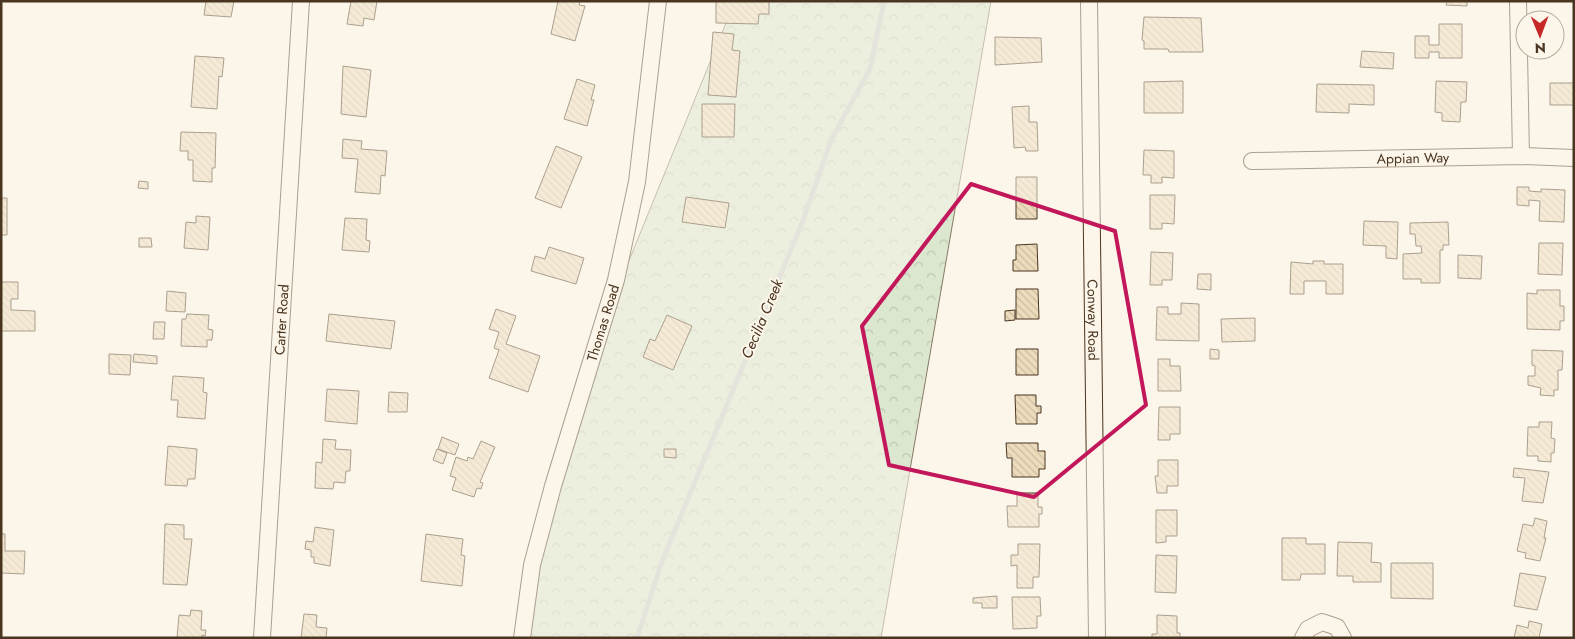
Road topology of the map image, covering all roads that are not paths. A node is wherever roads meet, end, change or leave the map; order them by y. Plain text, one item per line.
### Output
1 (301, 1) edge
2 (658, 1) edge
3 (1089, 1) edge
4 (1518, 1) edge
5 (1521, 156) junction
6 (1574, 158) edge
7 (1252, 160) dead end
8 (262, 638) edge
9 (522, 638) edge
10 (1098, 638) edge
11 (1303, 638) edge
12 (1343, 638) edge

1 - 8 street, Carter Road
2 - 9 street, Thomas Road
3 - 10 street, Conway Road
4 - 5 street
5 - 6 street, Appian Way
5 - 7 street, Appian Way
11 - 12 street

